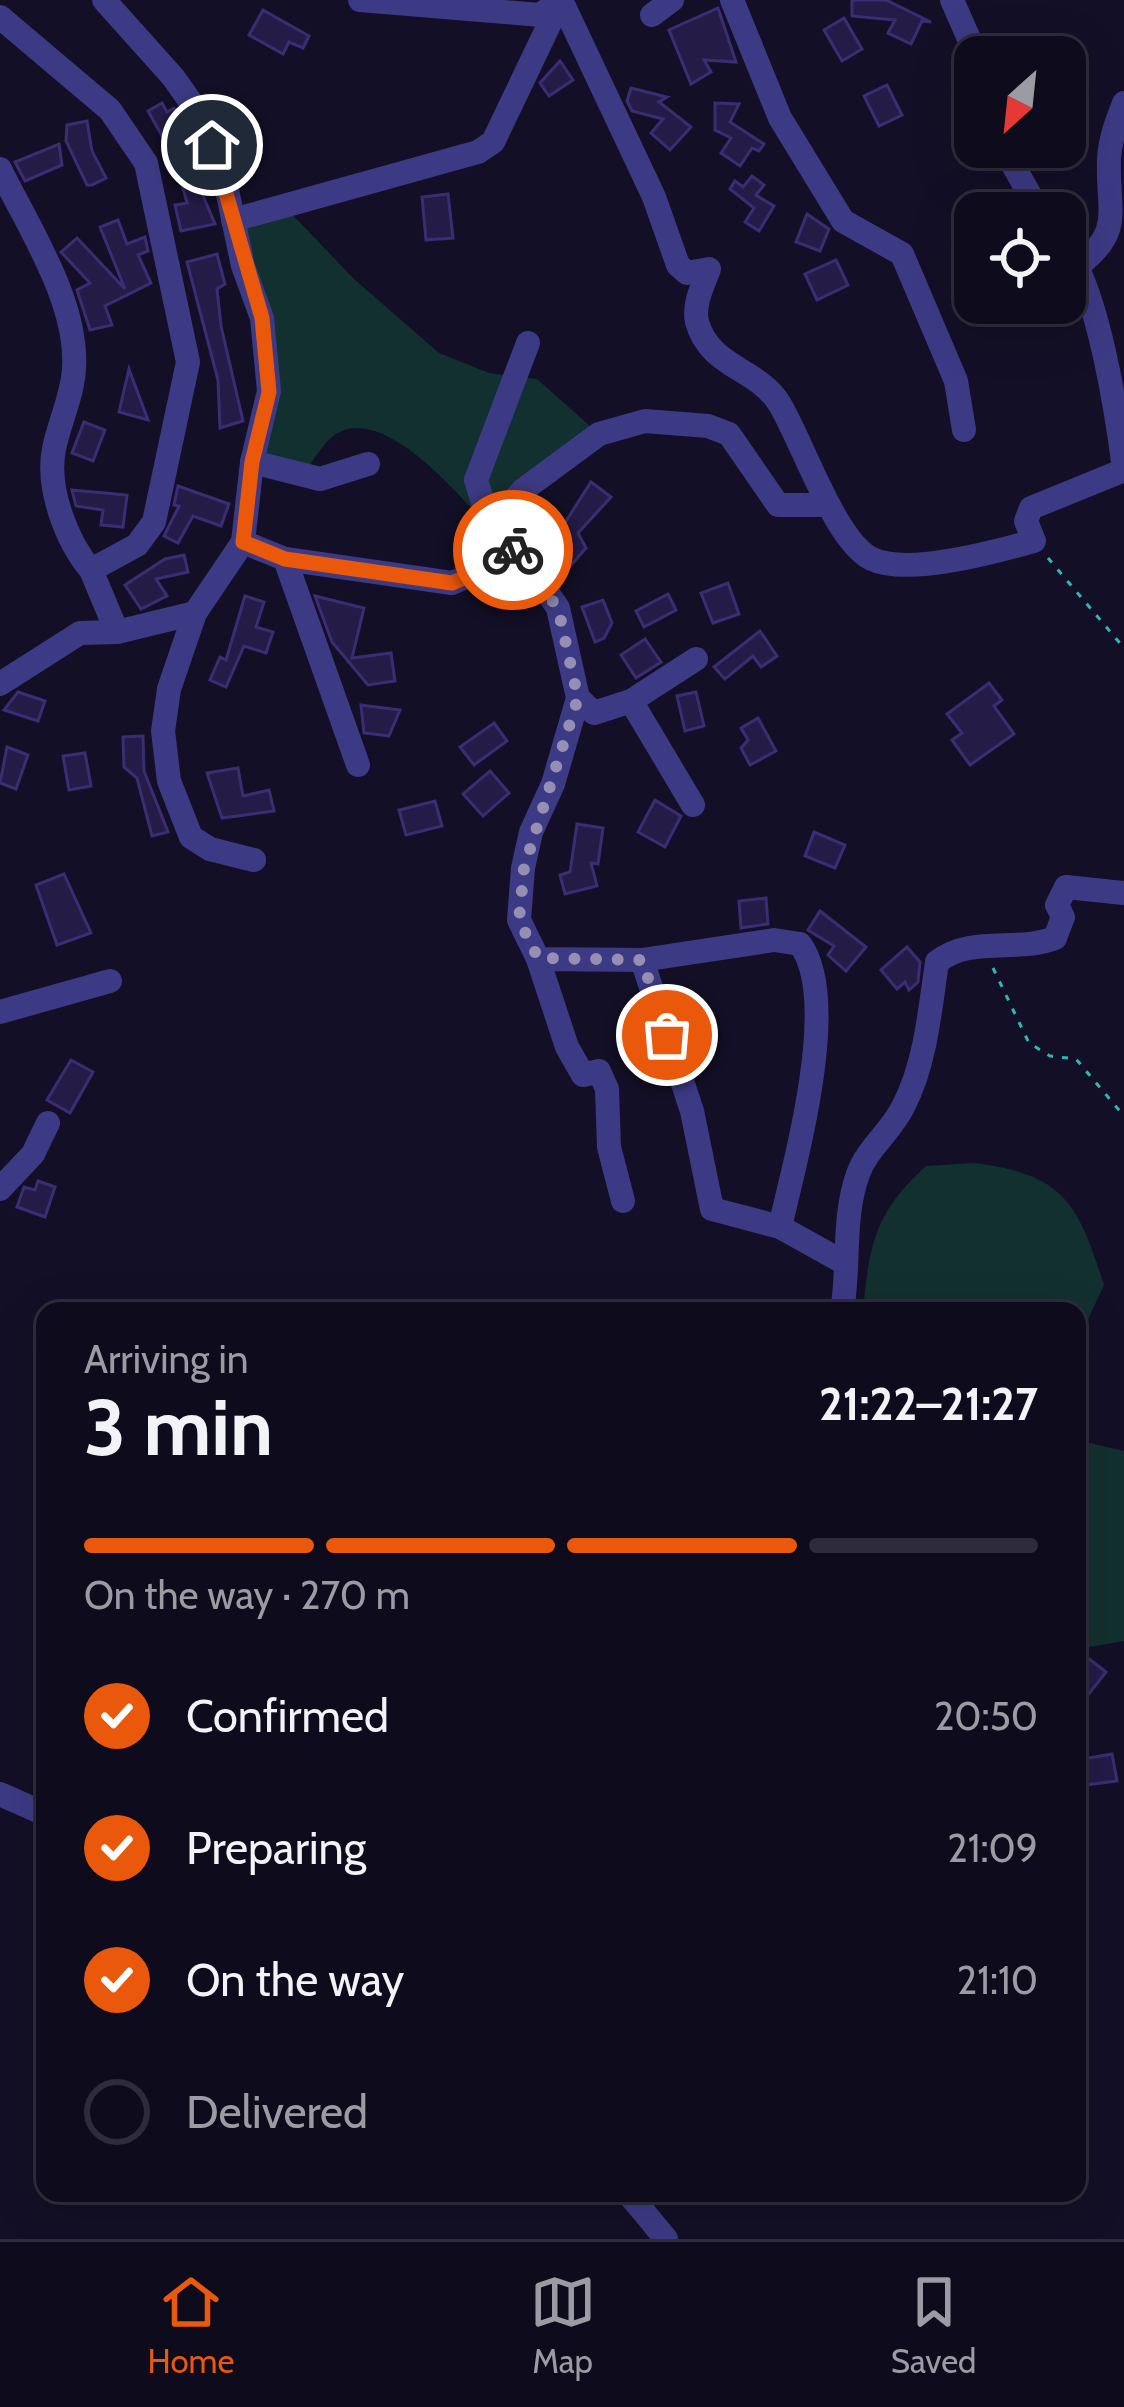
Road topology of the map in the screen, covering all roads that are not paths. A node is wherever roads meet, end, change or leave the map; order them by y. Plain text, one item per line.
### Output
1 (104, 0) edge
2 (360, 0) edge
3 (561, 0) edge
4 (732, 0) edge
5 (952, 0) edge
6 (0, 17) edge
7 (968, 36) edge
8 (1124, 103) edge
9 (0, 169) edge
10 (1123, 216) edge
11 (233, 220) junction
12 (1086, 250) edge
13 (1086, 314) edge
14 (528, 343) dead end
15 (964, 430) dead end
16 (252, 462) junction
17 (368, 464) dead end
18 (1124, 470) edge
19 (825, 505) junction
20 (492, 532) junction
21 (243, 542) junction
22 (285, 559) junction
23 (91, 570) junction
24 (195, 613) junction
25 (117, 632) junction
26 (696, 659) dead end
27 (0, 684) edge
28 (578, 698) junction
29 (631, 701) junction
30 (358, 765) dead end
31 (693, 805) dead end
32 (254, 860) dead end
33 (1124, 893) edge
34 (538, 958) junction
35 (642, 960) junction
36 (110, 981) dead end
37 (0, 1012) edge
38 (48, 1123) dead end
39 (0, 1189) edge
40 (622, 1201) dead end
41 (780, 1227) junction
42 (843, 1262) junction
43 (842, 1302) edge
44 (0, 1794) edge
45 (36, 1810) edge
46 (635, 2202) edge
47 (666, 2239) edge

1 - 11 street
2 - 3 street
3 - 11 street
3 - 19 street
4 - 15 street
5 - 7 street
6 - 23 street
8 - 10 street
9 - 23 street
10 - 12 street
11 - 16 street
13 - 18 street
14 - 20 street
16 - 17 street
16 - 21 street
18 - 19 street
19 - 20 street
20 - 22 street
20 - 28 street
21 - 22 street
21 - 24 street
22 - 30 street
23 - 25 street
24 - 25 street
24 - 32 street
25 - 27 street
26 - 29 street
28 - 29 street
28 - 34 street
29 - 31 street
33 - 42 street
34 - 35 street
34 - 40 street
35 - 41 street
35 - 41 street
36 - 37 street
38 - 39 street
41 - 42 street
42 - 43 street
44 - 45 street
46 - 47 street

